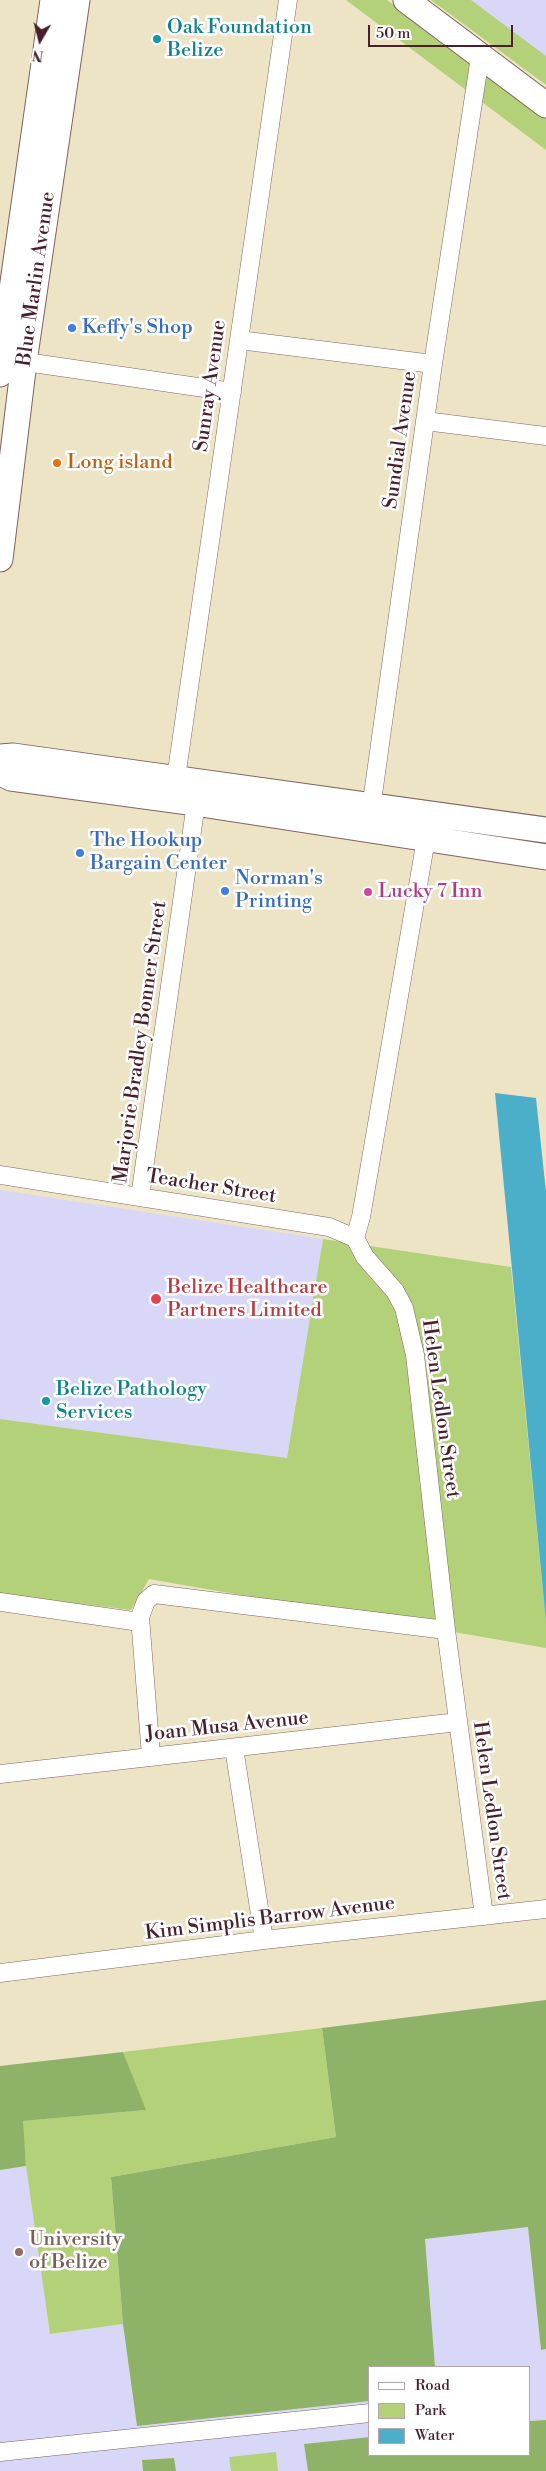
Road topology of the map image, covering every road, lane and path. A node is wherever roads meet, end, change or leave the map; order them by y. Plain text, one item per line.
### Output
1 (52, 0) edge
2 (77, 0) edge
3 (288, 0) edge
4 (406, 0) edge
5 (480, 57) junction
6 (546, 105) edge
7 (4, 315) edge
8 (239, 340) junction
9 (433, 364) junction
10 (9, 365) edge
11 (232, 392) junction
12 (425, 422) junction
13 (546, 436) edge
14 (0, 559) edge
15 (6, 766) edge
16 (176, 778) junction
17 (196, 803) junction
18 (371, 805) junction
19 (368, 829) junction
20 (546, 830) edge
21 (426, 838) junction
22 (546, 857) edge
23 (0, 1176) edge
24 (140, 1197) junction
25 (354, 1238) junction
26 (0, 1602) edge
27 (140, 1622) junction
28 (446, 1630) junction
29 (458, 1722) junction
30 (234, 1748) junction
31 (152, 1756) junction
32 (0, 1774) edge
33 (546, 1909) edge
34 (484, 1916) junction
35 (264, 1940) junction
36 (0, 1973) edge
37 (368, 2413) edge
38 (0, 2452) edge

1 - 7 street, Blue Marlin Avenue
2 - 10 street, Blue Marlin Avenue
3 - 8 street, Sunray Avenue
4 - 5 street
5 - 6 street
5 - 9 street, Sundial Avenue
7 - 10 street, Blue Marlin Avenue
8 - 9 street
8 - 11 street, Sunray Avenue
9 - 12 street, Sundial Avenue
10 - 11 street
10 - 14 street, Blue Marlin Avenue
11 - 16 street, Sunray Avenue
12 - 13 street
12 - 18 street, Sundial Avenue
15 - 16 street
15 - 17 street
16 - 18 street
17 - 19 street
17 - 24 street, Marjorie Bradley Bonner Street
18 - 19 street, Sundial Avenue
18 - 20 street
19 - 21 street
21 - 22 street
21 - 25 street
23 - 24 street, Teacher Street
24 - 25 street, Teacher Street
25 - 28 street, Helen Ledlon Street
26 - 27 street
27 - 28 street
27 - 31 street
28 - 29 street, Helen Ledlon Street
29 - 30 street, Joan Musa Avenue
29 - 34 street, Helen Ledlon Street
30 - 31 street, Joan Musa Avenue
30 - 35 street
31 - 32 street, Joan Musa Avenue
33 - 34 street, Kim Simplis Barrow Avenue
34 - 35 street, Kim Simplis Barrow Avenue
35 - 36 street, Kim Simplis Barrow Avenue
37 - 38 street

